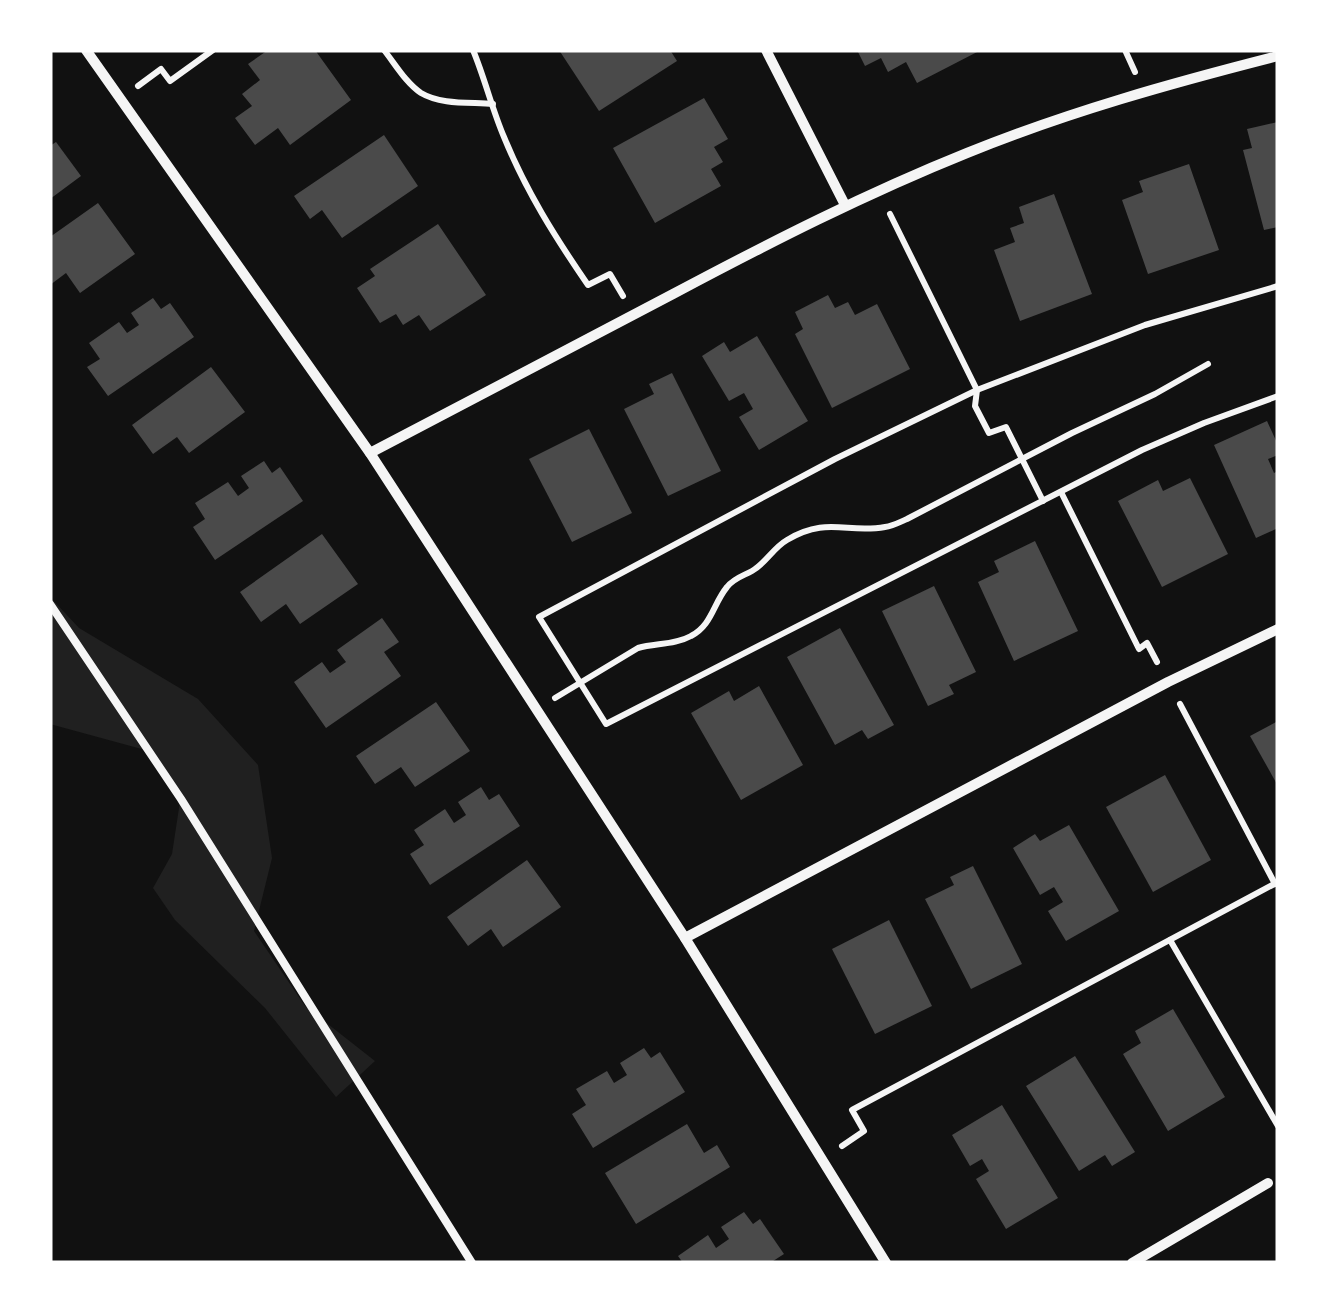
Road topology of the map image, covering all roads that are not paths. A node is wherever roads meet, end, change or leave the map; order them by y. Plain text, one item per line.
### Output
1 (86, 50) edge
2 (766, 50) edge
3 (1278, 56) edge
4 (844, 205) junction
5 (370, 453) junction
6 (50, 604) edge
7 (1278, 629) edge
8 (685, 938) junction
9 (1268, 1183) dead end
10 (472, 1263) edge
11 (886, 1263) edge
12 (1132, 1263) edge

1 - 5 street
2 - 4 street
3 - 4 street
4 - 5 street
5 - 8 street
6 - 10 lane
7 - 8 street
8 - 11 street
9 - 12 street

